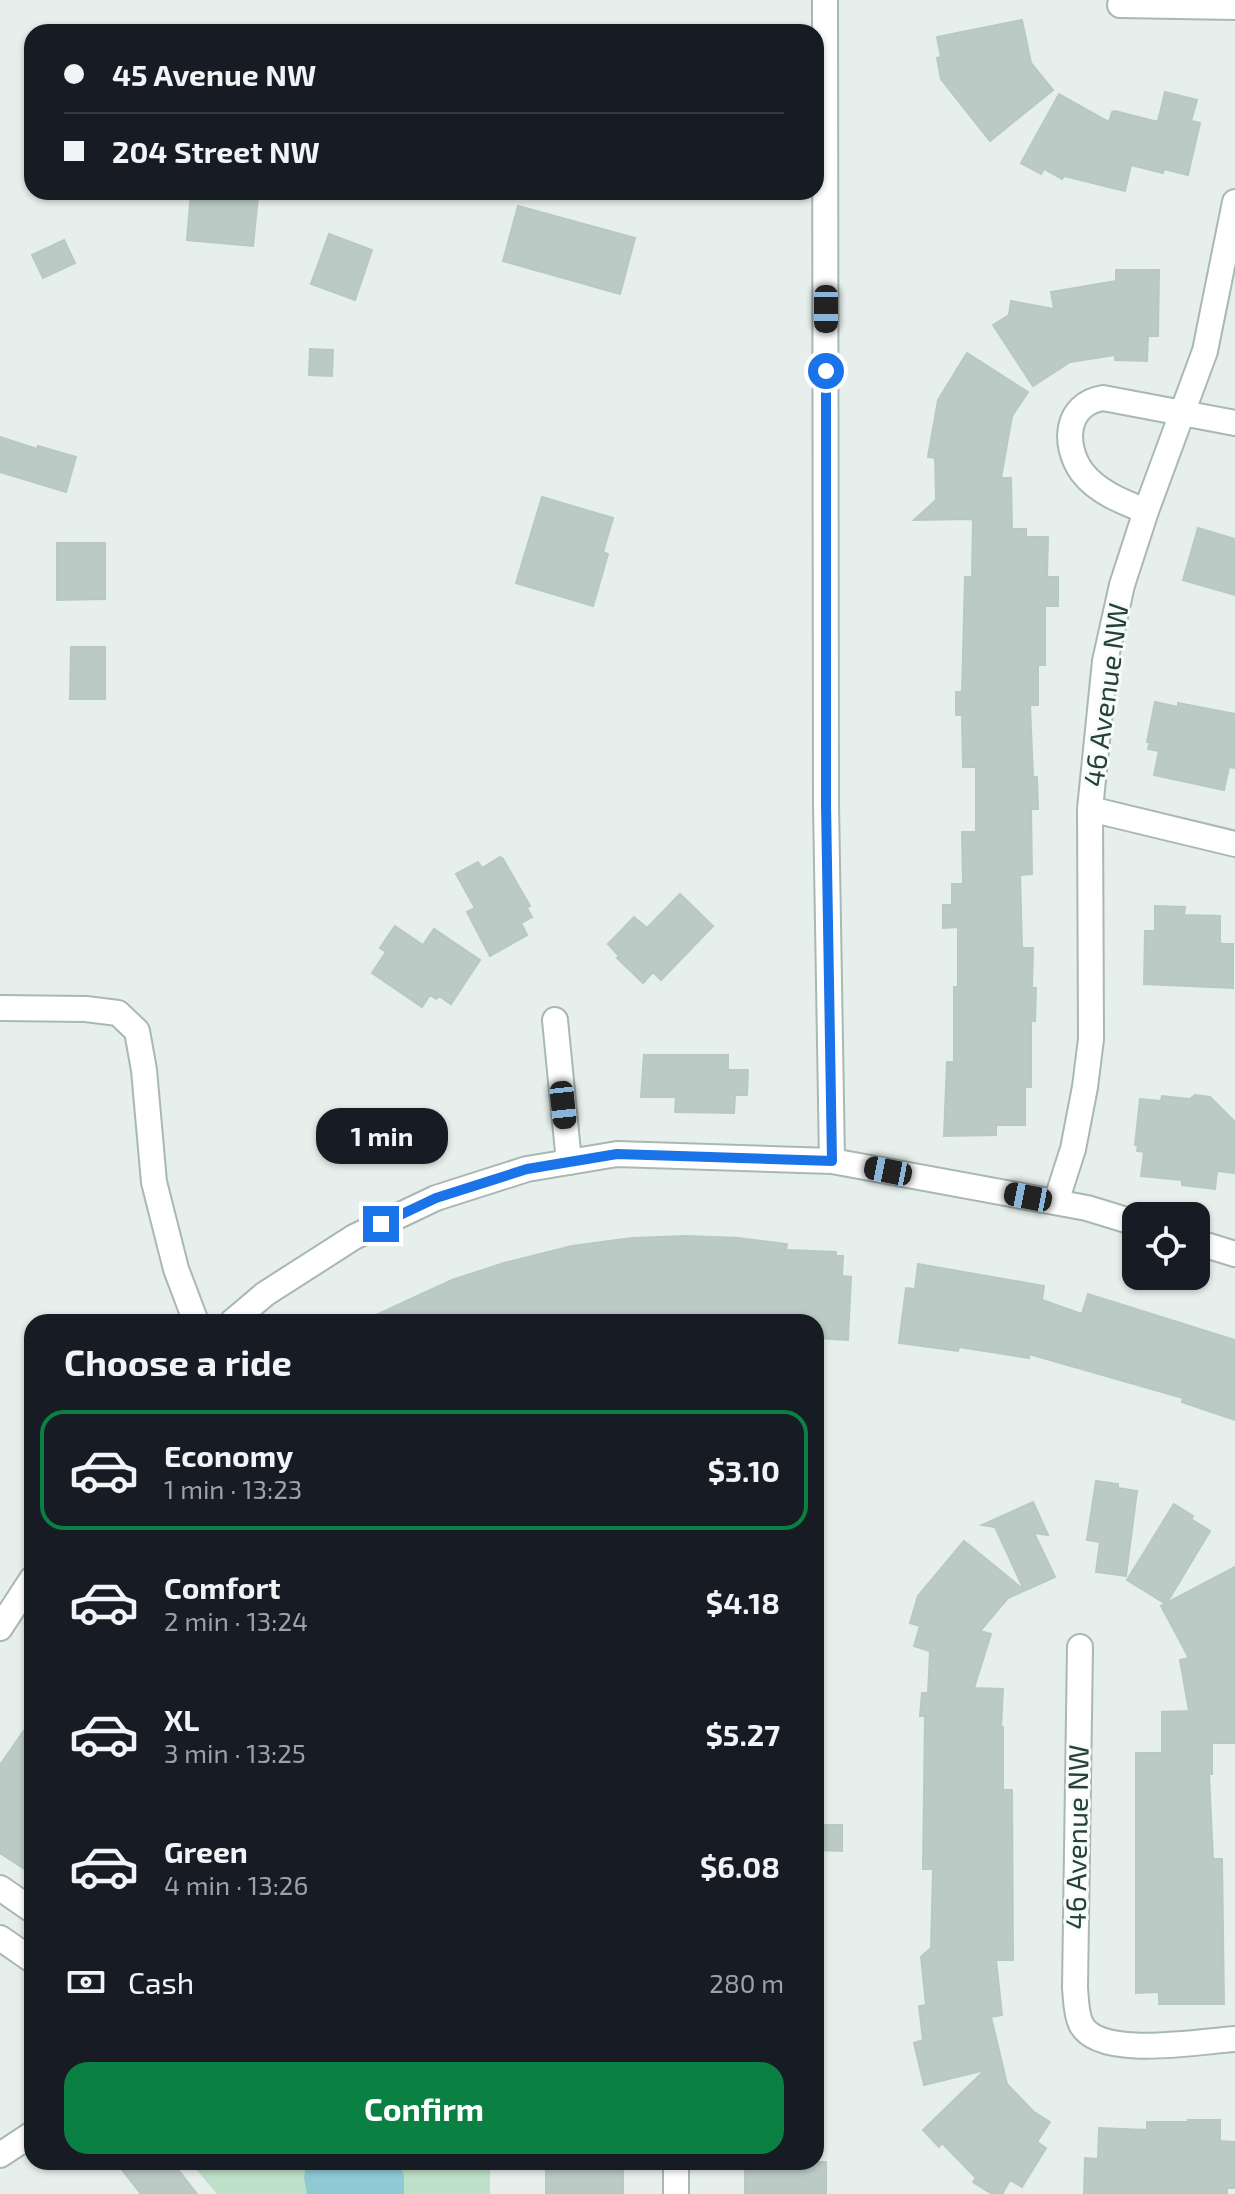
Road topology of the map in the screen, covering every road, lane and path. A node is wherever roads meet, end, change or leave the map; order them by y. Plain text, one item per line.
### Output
1 (825, 0) edge
2 (1120, 5) dead end
3 (1235, 7) edge
4 (1235, 202) edge
5 (1183, 415) junction
6 (1235, 423) edge
7 (1146, 511) junction
8 (1090, 809) junction
9 (1235, 844) edge
10 (0, 1008) edge
11 (555, 1020) dead end
12 (832, 1161) junction
13 (569, 1162) junction
14 (1056, 1202) junction
15 (1122, 1219) edge
16 (1210, 1246) edge
17 (1235, 1254) edge
18 (193, 1314) edge
19 (241, 1314) edge
20 (24, 1591) edge
21 (0, 1628) edge
22 (1080, 1647) dead end
23 (0, 1888) edge
24 (24, 1904) edge
25 (0, 1938) edge
26 (24, 1954) edge
27 (1235, 2039) edge
28 (24, 2139) edge
29 (0, 2155) edge
30 (676, 2170) edge
31 (676, 2194) edge

1 - 12 street
2 - 3 street
4 - 5 street, 46 Avenue NW
5 - 6 street
5 - 7 street, 46 Avenue NW
5 - 7 street
7 - 8 street, 46 Avenue NW
8 - 9 street
8 - 14 street, 46 Avenue NW
10 - 18 street
11 - 13 street
12 - 13 street
12 - 14 street
13 - 19 street
14 - 15 street
16 - 17 street
20 - 21 street
22 - 27 street, 46 Avenue NW
23 - 24 street
25 - 26 street
28 - 29 street
30 - 31 street

